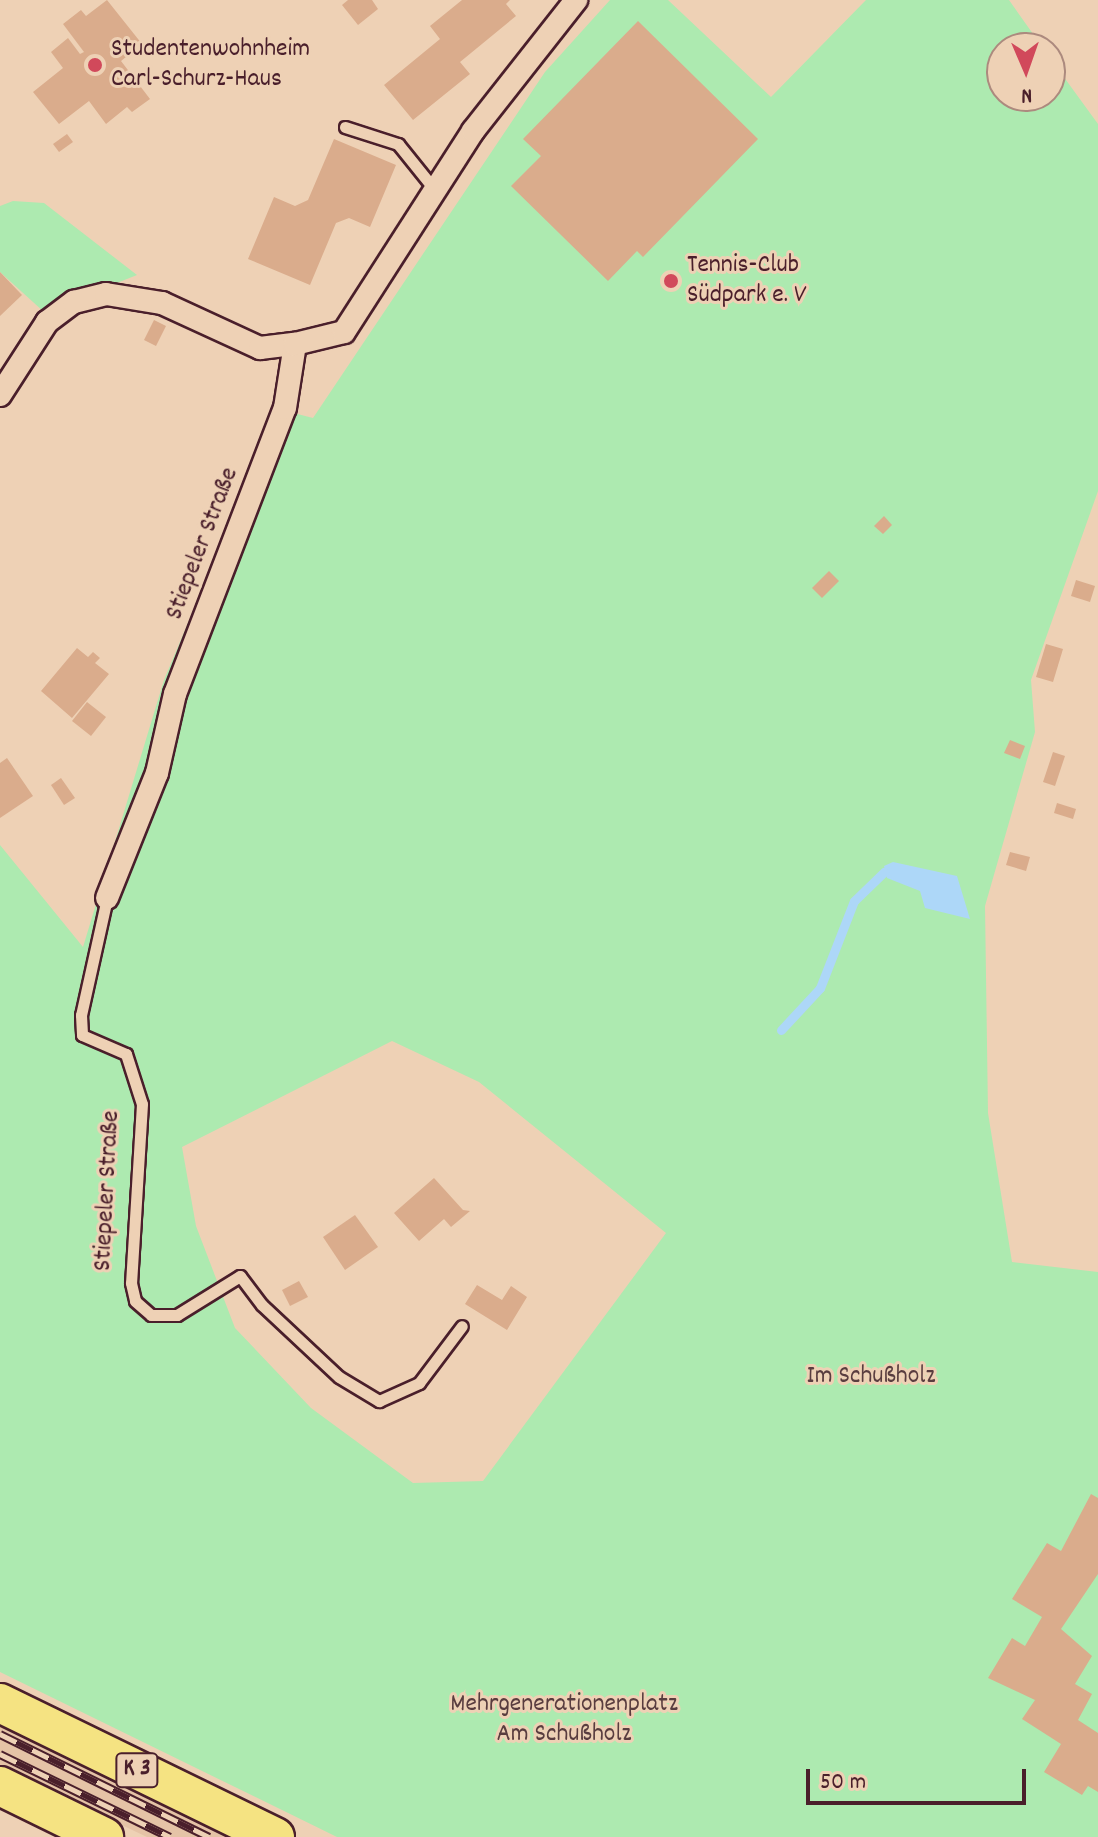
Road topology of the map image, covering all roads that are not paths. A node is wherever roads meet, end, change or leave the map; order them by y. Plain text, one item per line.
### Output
1 (576, 0) edge
2 (345, 127) dead end
3 (435, 190) junction
4 (295, 344) junction
5 (0, 395) edge
6 (107, 898) joint
7 (462, 1326) dead end
8 (0, 1703) edge
9 (0, 1786) edge
10 (104, 1837) edge
11 (275, 1837) edge

1 - 3 street
2 - 3 lane
3 - 4 street
4 - 5 street
4 - 6 street, Stiepeler Straße
6 - 7 lane, Stiepeler Straße
8 - 11 highway, K 3
9 - 10 highway

